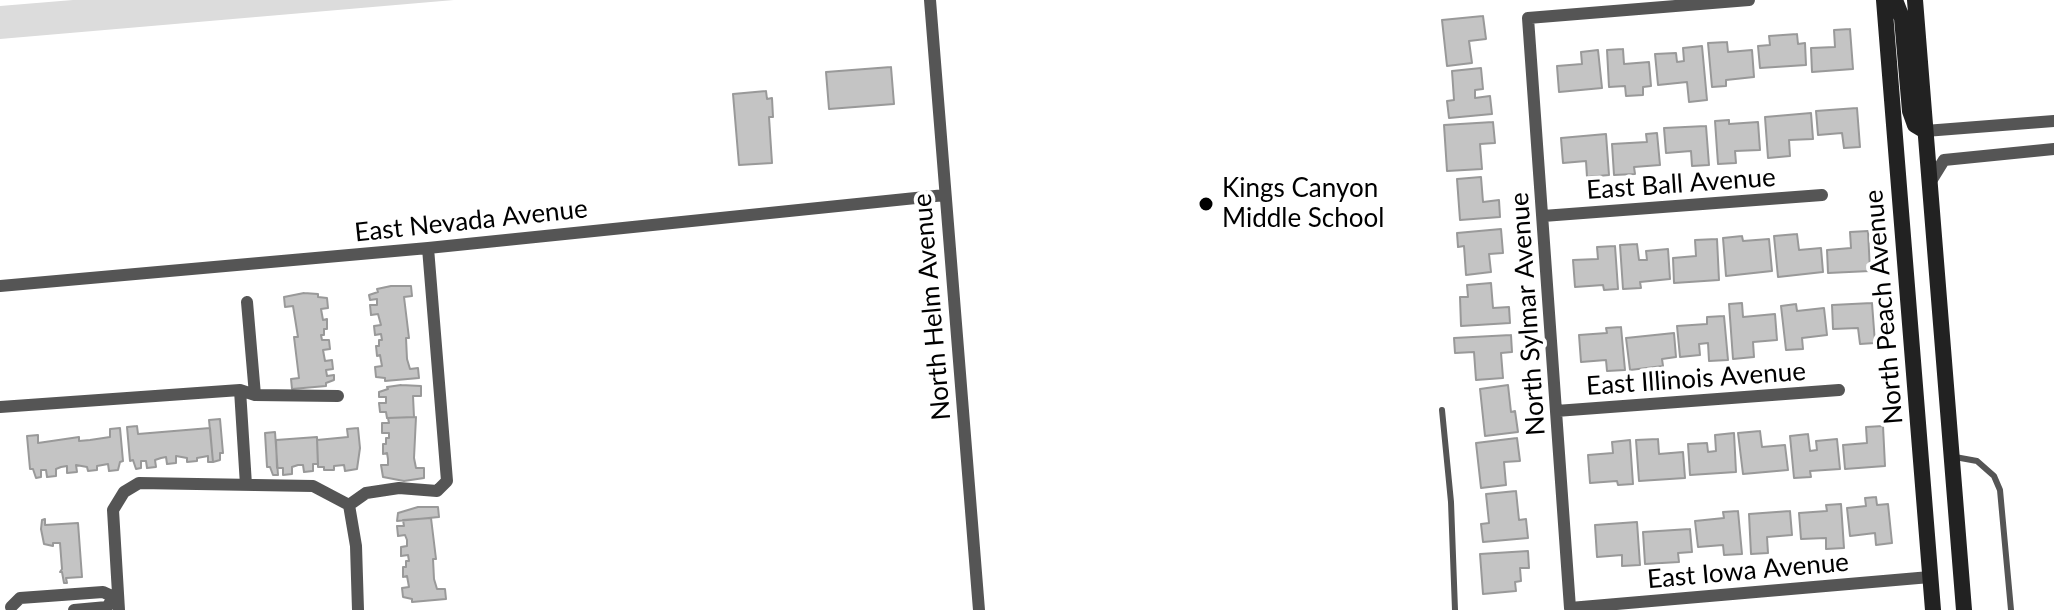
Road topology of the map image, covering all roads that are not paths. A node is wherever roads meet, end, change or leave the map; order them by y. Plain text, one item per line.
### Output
1 (930, 0) edge
2 (1749, 0) edge
3 (1884, 0) edge
4 (1895, 0) edge
5 (1915, 0) edge
6 (2054, 121) edge
7 (1925, 131) junction
8 (2054, 149) edge
9 (1929, 184) junction
10 (945, 195) junction
11 (1822, 195) dead end
12 (1543, 216) junction
13 (428, 248) junction
14 (0, 286) edge
15 (247, 302) dead end
16 (240, 390) junction
17 (1839, 390) dead end
18 (255, 395) junction
19 (338, 396) dead end
20 (0, 407) edge
21 (1442, 410) dead end
22 (1556, 411) junction
23 (1951, 456) junction
24 (246, 485) junction
25 (349, 505) junction
26 (1930, 577) junction
27 (117, 601) edge
28 (9, 608) edge
29 (1570, 608) joint
30 (74, 610) edge
31 (358, 610) edge
32 (979, 610) edge
33 (1455, 610) edge
34 (1933, 610) edge
35 (1964, 610) edge
36 (2011, 610) edge

1 - 10 street, North Helm Avenue
2 - 12 street, North Sylmar Avenue
3 - 26 main road, North Peach Avenue
4 - 7 main road
5 - 7 main road, North Peach Avenue
6 - 7 street
7 - 9 main road, North Peach Avenue
8 - 9 street
9 - 23 main road, North Peach Avenue
10 - 13 street, East Nevada Avenue
10 - 32 street, North Helm Avenue
11 - 12 street, East Ball Avenue
12 - 22 street, North Sylmar Avenue
13 - 14 street, East Nevada Avenue
13 - 25 street
15 - 18 street
16 - 18 street
16 - 20 street
16 - 24 street
17 - 22 street, East Illinois Avenue
18 - 19 street
21 - 33 lane
22 - 29 street, North Sylmar Avenue
23 - 35 main road, North Peach Avenue
23 - 36 lane
24 - 25 street
24 - 27 street
25 - 31 street
26 - 29 street, East Iowa Avenue
26 - 34 main road, North Peach Avenue
27 - 28 street
27 - 30 street

